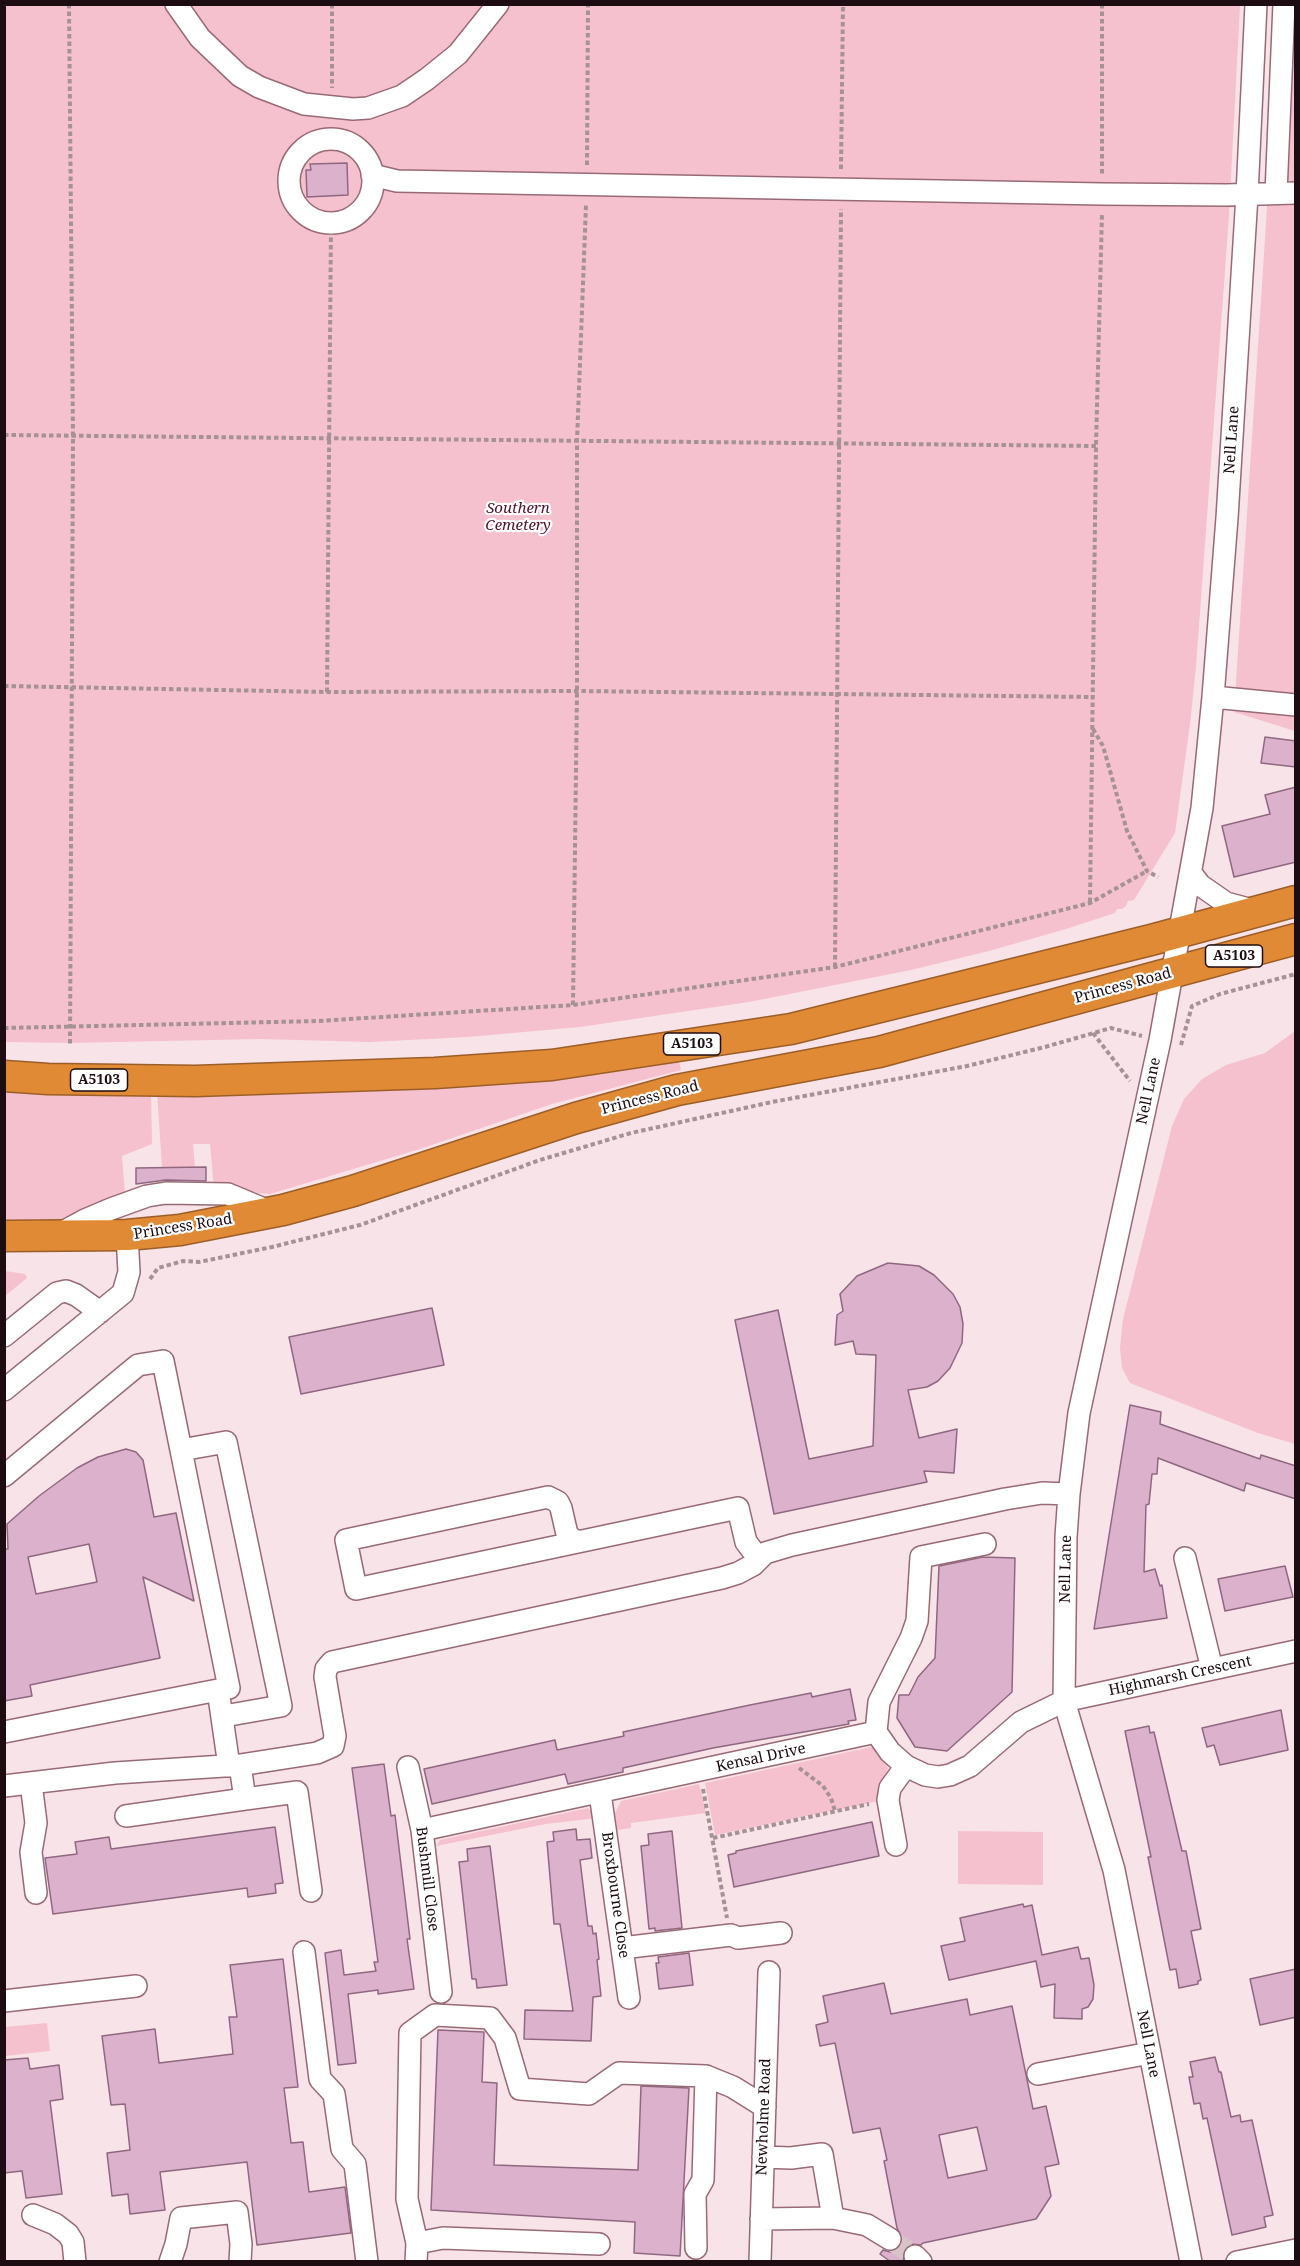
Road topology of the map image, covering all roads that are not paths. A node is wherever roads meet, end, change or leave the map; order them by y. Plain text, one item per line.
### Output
1 (176, 4) edge
2 (498, 4) edge
3 (1256, 4) edge
4 (1284, 4) edge
5 (334, 108) junction
6 (315, 142) junction
7 (353, 145) junction
8 (372, 175) junction
9 (1286, 193) edge
10 (1247, 195) junction
11 (1213, 697) junction
12 (1296, 705) edge
13 (1191, 873) junction
14 (1296, 901) edge
15 (1257, 911) junction
16 (1179, 933) junction
17 (1296, 939) edge
18 (1173, 972) junction
19 (4, 1076) edge
20 (271, 1212) junction
21 (4, 1236) edge
22 (56, 1236) junction
23 (127, 1236) junction
24 (100, 1312) junction
25 (4, 1336) edge
26 (4, 1390) edge
27 (181, 1450) junction
28 (4, 1476) edge
29 (1069, 1494) junction
30 (579, 1541) junction
31 (985, 1544) dead end
32 (1185, 1558) dead end
33 (759, 1559) junction
34 (1296, 1651) edge
35 (1212, 1669) junction
36 (218, 1690) junction
37 (1064, 1701) junction
38 (224, 1716) junction
39 (4, 1732) edge
40 (876, 1732) junction
41 (235, 1765) junction
42 (906, 1766) junction
43 (408, 1767) dead end
44 (31, 1783) junction
45 (4, 1786) edge
46 (600, 1793) junction
47 (245, 1799) junction
48 (126, 1816) dead end
49 (422, 1830) junction
50 (896, 1845) dead end
51 (311, 1891) dead end
52 (36, 1893) dead end
53 (781, 1933) dead end
54 (622, 1948) junction
55 (304, 1952) dead end
56 (769, 1972) dead end
57 (136, 1986) dead end
58 (441, 1992) dead end
59 (629, 1998) dead end
60 (4, 2001) edge
61 (1150, 2053) junction
62 (1038, 2074) dead end
63 (706, 2076) junction
64 (765, 2107) junction
65 (763, 2157) junction
66 (33, 2215) dead end
67 (833, 2218) junction
68 (761, 2219) junction
69 (890, 2239) tunnel mouth
70 (599, 2244) dead end
71 (696, 2248) dead end
72 (1296, 2250) edge
73 (417, 2252) edge
74 (75, 2262) edge
75 (170, 2262) edge
76 (240, 2262) edge
77 (367, 2262) edge
78 (760, 2262) edge
79 (1191, 2262) edge
80 (1237, 2262) edge

1 - 5 street
2 - 5 street
3 - 10 street, Nell Lane
4 - 9 street
5 - 6 street
5 - 7 street
6 - 7 street
6 - 8 street
7 - 8 street
8 - 10 street
9 - 10 street
10 - 11 street, Nell Lane
11 - 12 street
11 - 13 street, Nell Lane
13 - 15 street
13 - 16 street, Nell Lane
14 - 15 highway, A5103
15 - 16 highway, A5103
16 - 18 street, Nell Lane
16 - 19 highway, A5103
17 - 18 highway, Princess Road / A5103
18 - 20 highway, Princess Road / A5103
18 - 29 street, Nell Lane
20 - 22 street
20 - 23 highway, Princess Road / A5103
21 - 22 highway, Princess Road / A5103
22 - 23 highway, Princess Road / A5103
23 - 24 street
24 - 25 street
24 - 26 street
27 - 28 street
27 - 36 street
27 - 38 street
29 - 33 street
29 - 37 street, Nell Lane
30 - 30 street
30 - 33 street
31 - 40 street
32 - 35 street
33 - 41 street
34 - 35 street, Highmarsh Crescent
35 - 37 street, Highmarsh Crescent
36 - 38 street
36 - 39 street
37 - 42 street
37 - 61 street, Nell Lane
38 - 41 street
40 - 42 street
40 - 46 street, Kensal Drive
41 - 44 street
41 - 47 street
42 - 50 street
43 - 49 street, Bushmill Close
44 - 45 street
44 - 52 street
46 - 49 street, Kensal Drive
46 - 54 street, Broxbourne Close
47 - 48 street
47 - 51 street
49 - 58 street, Bushmill Close
53 - 54 street
54 - 59 street, Broxbourne Close
55 - 77 street
56 - 64 street, Newholme Road
57 - 60 street
61 - 62 street
61 - 79 street, Nell Lane
63 - 64 street
63 - 71 street
63 - 73 street
64 - 65 street, Newholme Road
65 - 67 street
65 - 68 street, Newholme Road
66 - 74 street
67 - 68 street
67 - 69 street
68 - 78 street, Newholme Road
70 - 73 street
72 - 80 street
75 - 76 street

